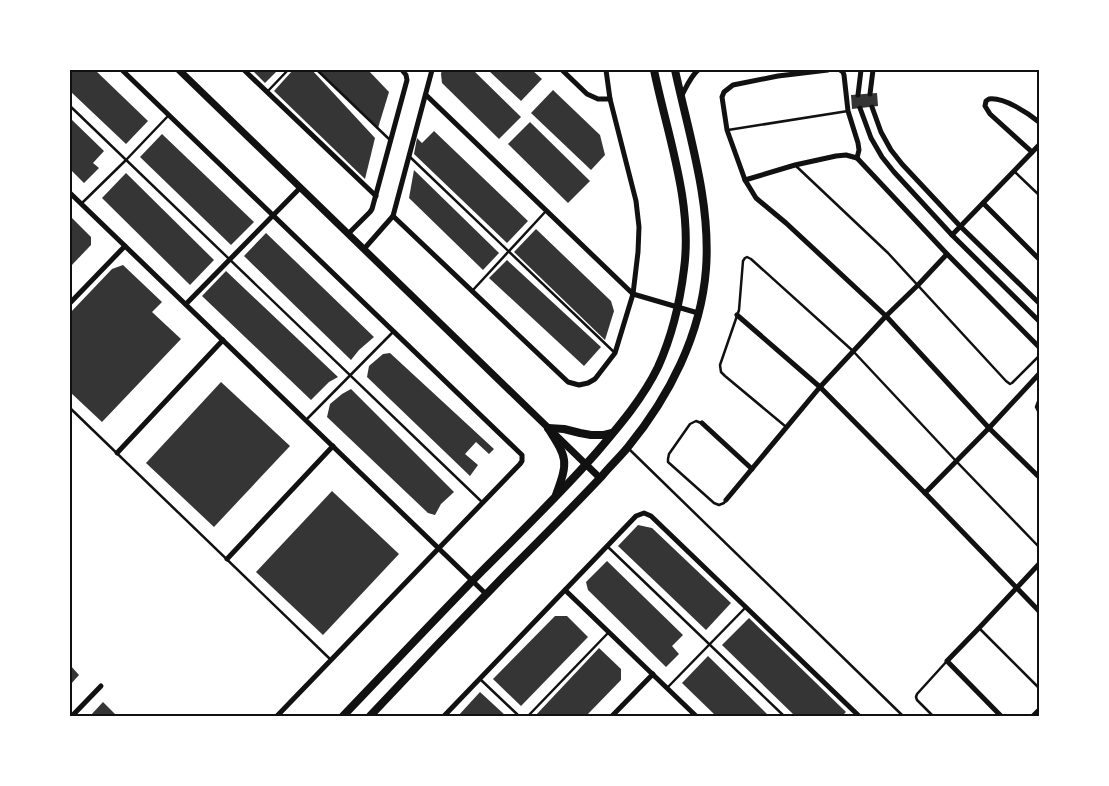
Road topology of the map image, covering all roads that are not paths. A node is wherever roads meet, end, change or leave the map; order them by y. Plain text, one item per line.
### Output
1 (122, 70) edge
2 (178, 70) edge
3 (244, 70) edge
4 (288, 70) edge
5 (317, 70) edge
6 (402, 70) edge
7 (432, 70) edge
8 (562, 70) edge
9 (606, 70) edge
10 (654, 70) edge
11 (675, 70) edge
12 (698, 70) edge
13 (828, 70) edge
14 (840, 70) edge
15 (861, 70) edge
16 (873, 70) edge
17 (267, 92) junction
18 (870, 94) dead end
19 (426, 95) junction
20 (858, 95) dead end
21 (681, 97) junction
22 (610, 99) junction
23 (70, 106) edge
24 (872, 107) dead end
25 (860, 108) dead end
26 (848, 111) junction
27 (169, 115) junction
28 (1039, 122) edge
29 (727, 130) junction
30 (390, 140) junction
31 (1039, 145) edge
32 (1032, 152) junction
33 (409, 155) junction
34 (857, 158) junction
35 (126, 160) junction
36 (795, 164) junction
37 (1014, 172) junction
38 (745, 180) junction
39 (300, 188) junction
40 (1039, 195) edge
41 (71, 196) edge
42 (376, 196) junction
43 (984, 203) junction
44 (82, 204) junction
45 (547, 210) junction
46 (273, 215) junction
47 (394, 216) junction
48 (960, 226) junction
49 (348, 234) junction
50 (952, 235) junction
51 (125, 246) junction
52 (364, 249) junction
53 (508, 251) junction
54 (948, 254) junction
55 (1039, 259) edge
56 (230, 260) junction
57 (918, 285) junction
58 (472, 291) junction
59 (633, 294) junction
60 (70, 303) edge
61 (1039, 303) edge
62 (186, 304) junction
63 (678, 307) junction
64 (698, 313) junction
65 (737, 315) junction
66 (886, 316) junction
67 (1039, 321) edge
68 (394, 332) junction
69 (223, 340) junction
70 (1039, 346) edge
71 (853, 351) junction
72 (614, 353) junction
73 (1039, 356) edge
74 (1039, 374) edge
75 (350, 376) junction
76 (820, 387) junction
77 (1039, 399) edge
78 (70, 408) edge
79 (1039, 413) edge
80 (306, 420) junction
81 (702, 423) joint
82 (786, 427) junction
83 (548, 428) junction
84 (989, 428) junction
85 (613, 433) junction
86 (333, 446) junction
87 (628, 448) junction
88 (117, 453) junction
89 (956, 461) junction
90 (586, 464) junction
91 (752, 469) junction
92 (1039, 477) edge
93 (600, 478) junction
94 (925, 493) junction
95 (555, 497) junction
96 (726, 500) joint
97 (482, 503) junction
98 (607, 546) junction
99 (1039, 547) edge
100 (439, 548) junction
101 (227, 559) junction
102 (1039, 564) edge
103 (473, 581) junction
104 (1016, 588) junction
105 (565, 590) junction
106 (486, 594) junction
107 (746, 607) junction
108 (1039, 611) edge
109 (980, 628) junction
110 (609, 632) junction
111 (710, 644) junction
112 (331, 660) junction
113 (946, 661) junction
114 (652, 674) junction
115 (480, 678) junction
116 (101, 686) dead end
117 (668, 688) junction
118 (1039, 688) edge
119 (1039, 710) edge
120 (72, 716) edge
121 (277, 716) edge
122 (343, 716) edge
123 (370, 716) edge
124 (444, 716) edge
125 (518, 716) edge
126 (528, 716) edge
127 (612, 716) edge
128 (696, 716) edge
129 (784, 716) edge
130 (859, 716) edge
131 (903, 716) edge
132 (933, 716) edge
133 (1001, 716) edge
134 (1033, 716) edge

1 - 27 street
2 - 39 street
3 - 17 street
4 - 17 lane
5 - 30 lane
6 - 30 street
7 - 19 street
8 - 22 street
9 - 22 street
10 - 63 main road
11 - 21 main road
12 - 21 street
13 - 29 street
14 - 26 street
15 - 20 street
16 - 18 street
17 - 42 street
19 - 33 street
19 - 45 street
21 - 64 main road
22 - 59 street
23 - 35 lane
24 - 48 street
25 - 50 street
26 - 29 lane
26 - 34 street
27 - 35 lane
27 - 46 street
28 - 32 street
29 - 38 street
30 - 42 street
31 - 32 street
32 - 37 street
33 - 47 street
33 - 53 lane
34 - 36 street
34 - 54 street
35 - 44 lane
35 - 56 lane
36 - 38 street
36 - 57 lane
37 - 40 lane
37 - 43 street
38 - 66 street
39 - 46 street
39 - 49 street
41 - 44 street
42 - 49 street
43 - 48 street
43 - 55 street
44 - 51 street
45 - 53 lane
45 - 59 street
46 - 56 street
46 - 68 street
47 - 52 street
47 - 58 street
48 - 50 street
48 - 61 street
49 - 52 street
50 - 67 street
51 - 60 street
51 - 62 street
52 - 83 street
53 - 58 lane
53 - 72 lane
54 - 57 street
54 - 70 street
56 - 62 street
56 - 75 lane
57 - 66 street
57 - 73 lane
58 - 72 street
59 - 63 street
59 - 72 street
62 - 69 street
63 - 64 street
63 - 85 main road
64 - 87 main road
65 - 71 lane
65 - 76 street
65 - 82 lane
66 - 71 street
66 - 84 street
68 - 75 lane
68 - 97 street
69 - 80 street
69 - 88 street
71 - 76 street
71 - 89 lane
74 - 84 street
75 - 80 lane
75 - 97 lane
76 - 82 street
76 - 94 street
77 - 79 lane
78 - 88 lane
80 - 86 street
81 - 91 street
81 - 96 lane
82 - 91 street
83 - 85 main road
83 - 90 street
83 - 95 main road
84 - 89 street
84 - 92 street
85 - 90 main road
86 - 100 street
86 - 101 street
87 - 93 main road
87 - 131 lane
88 - 101 lane
89 - 94 street
89 - 99 lane
90 - 93 street
90 - 95 main road
91 - 96 street
93 - 106 main road
94 - 104 street
95 - 103 main road
97 - 100 street
98 - 105 street
98 - 107 street
98 - 111 lane
100 - 103 street
100 - 112 street
101 - 112 lane
102 - 104 street
103 - 106 street
103 - 122 main road
104 - 108 street
104 - 109 street
105 - 110 street
105 - 115 street
106 - 123 main road
107 - 111 lane
107 - 130 street
109 - 113 street
109 - 118 lane
110 - 114 street
110 - 126 lane
111 - 117 lane
111 - 129 lane
112 - 121 street
113 - 132 lane
113 - 133 street
114 - 117 street
114 - 127 street
115 - 124 street
115 - 125 lane
116 - 120 street
117 - 128 street
119 - 134 street

